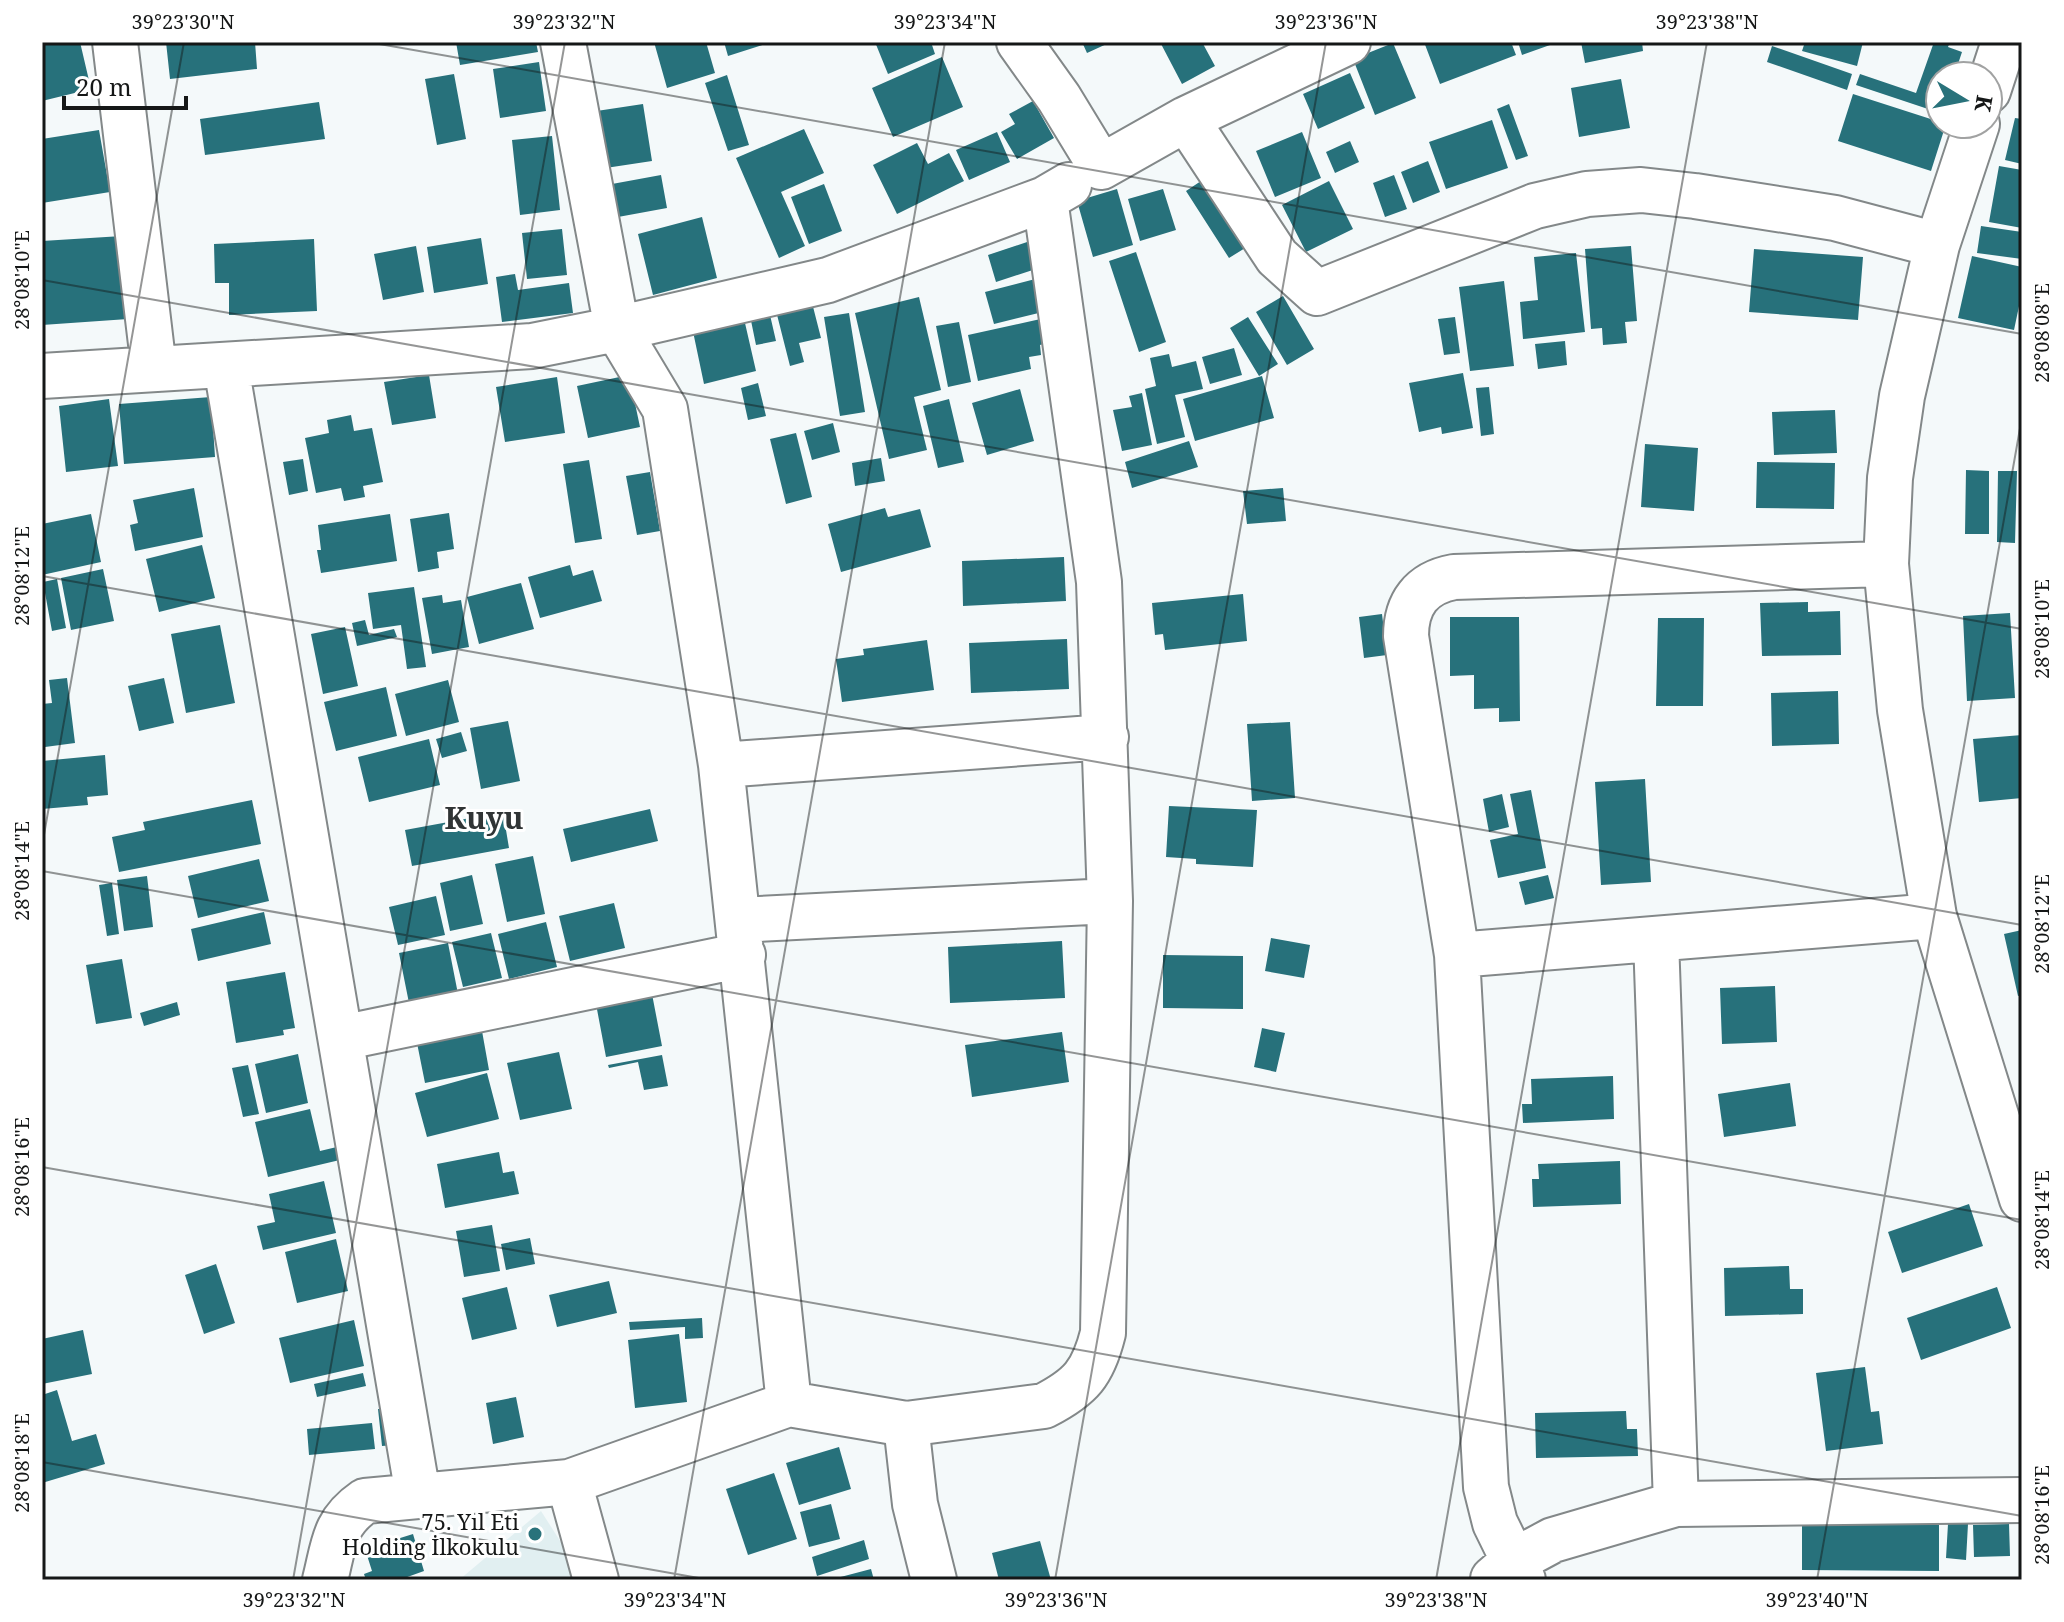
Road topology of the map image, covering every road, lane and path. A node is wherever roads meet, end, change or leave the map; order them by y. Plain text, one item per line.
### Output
1 (115, 42) edge
2 (563, 42) edge
3 (1019, 42) edge
4 (1348, 42) edge
5 (1186, 119) junction
6 (1972, 140) edge
7 (1101, 167) junction
8 (1045, 199) junction
9 (1937, 245) junction
10 (617, 329) junction
11 (226, 366) junction
12 (154, 369) junction
13 (42, 376) edge
14 (1886, 564) junction
15 (1106, 737) junction
16 (721, 765) junction
17 (1110, 901) junction
18 (1934, 916) junction
19 (741, 938) junction
20 (1656, 939) junction
21 (1457, 955) junction
22 (341, 1038) junction
23 (2022, 1199) edge
24 (789, 1404) junction
25 (906, 1424) junction
26 (569, 1482) junction
27 (418, 1495) junction
28 (2022, 1500) edge
29 (1676, 1504) junction
30 (1510, 1574) edge
31 (325, 1580) edge
32 (596, 1580) edge
33 (934, 1580) edge

1 - 12 street
2 - 10 street
3 - 7 street
4 - 5 street
5 - 7 street
5 - 9 street
6 - 9 street
7 - 8 street
8 - 10 street
8 - 15 street
9 - 14 street
10 - 11 street
10 - 16 street
11 - 12 street
11 - 22 street
12 - 13 street
14 - 18 street
14 - 21 street
15 - 16 street
15 - 17 street
16 - 19 street
17 - 19 street
17 - 25 street
18 - 20 street
18 - 23 street
19 - 22 street
19 - 24 street
20 - 21 street
20 - 29 street
21 - 30 street
22 - 27 street
24 - 25 street
24 - 26 street
25 - 33 street
26 - 27 street
26 - 32 street
27 - 31 street
28 - 29 street
29 - 30 street

